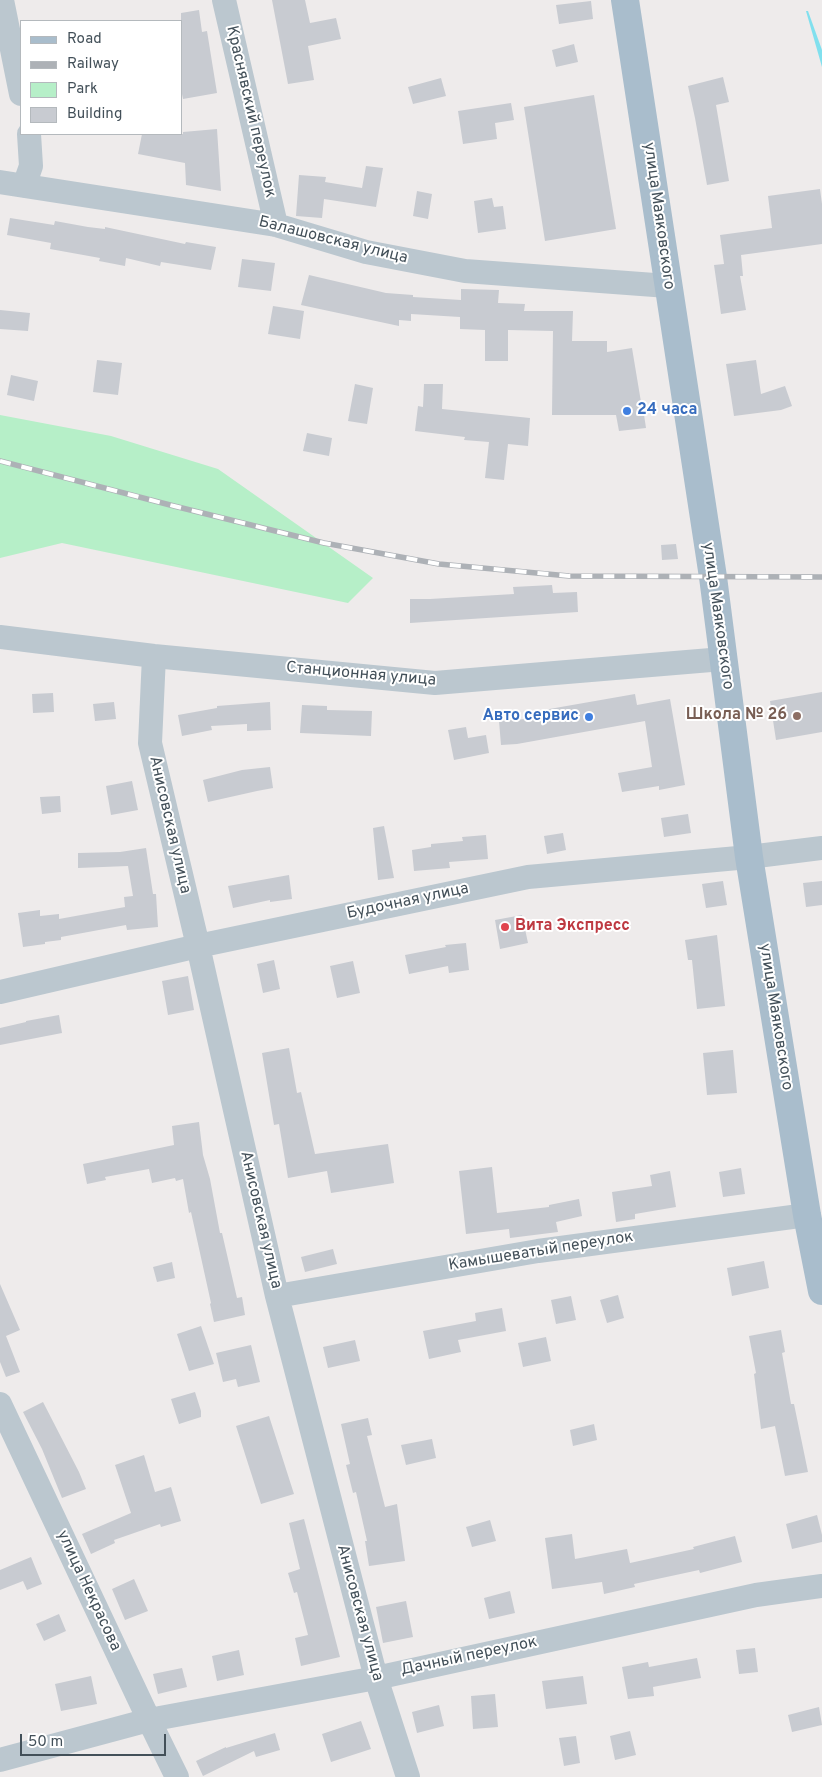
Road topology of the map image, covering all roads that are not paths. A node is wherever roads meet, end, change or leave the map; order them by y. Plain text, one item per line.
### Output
1 (2, 0) edge
2 (224, 0) edge
3 (625, 0) edge
4 (20, 89) edge
5 (29, 135) edge
6 (0, 182) edge
7 (24, 186) junction
8 (276, 225) junction
9 (668, 286) junction
10 (0, 637) edge
11 (154, 656) junction
12 (723, 659) junction
13 (822, 848) edge
14 (749, 857) junction
15 (198, 946) junction
16 (0, 992) edge
17 (807, 1215) junction
18 (822, 1291) edge
19 (277, 1296) junction
20 (0, 1404) edge
21 (822, 1586) edge
22 (376, 1678) junction
23 (148, 1720) junction
24 (0, 1760) edge
25 (177, 1777) edge
26 (408, 1777) edge

1 - 4 street
2 - 8 street, Краснявский переулок
3 - 9 main road, улица Маяковского
5 - 7 street
6 - 7 street, Балашовская улица
7 - 8 street, Балашовская улица
8 - 9 street, Балашовская улица
9 - 12 main road, улица Маяковского
10 - 11 street, Станционная улица
11 - 12 street, Станционная улица
11 - 15 street, Анисовская улица
12 - 14 main road, улица Маяковского
13 - 14 street, Будочная улица
14 - 15 street, Будочная улица
14 - 17 main road, улица Маяковского
15 - 16 street, Будочная улица
15 - 19 street, Анисовская улица
17 - 18 main road, улица Маяковского
17 - 19 street, Камышеватый переулок
19 - 22 street, Анисовская улица
20 - 23 street, улица Некрасова
21 - 22 street, Дачный переулок
22 - 23 street, Дачный переулок
22 - 26 street, Анисовская улица
23 - 24 street, Дачный переулок
23 - 25 street, улица Некрасова

